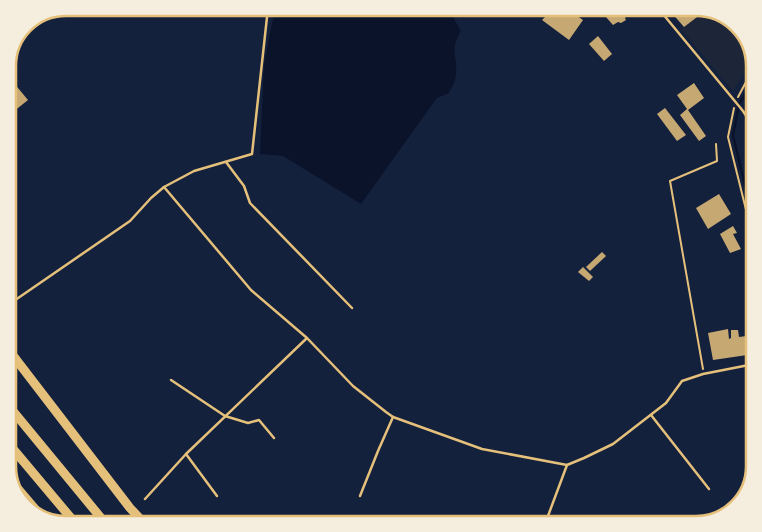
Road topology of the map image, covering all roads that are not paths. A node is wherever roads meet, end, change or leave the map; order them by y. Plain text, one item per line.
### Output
1 (267, 16) edge
2 (665, 16) edge
3 (746, 115) edge
4 (226, 162) junction
5 (164, 187) junction
6 (16, 299) edge
7 (352, 308) dead end
8 (307, 338) junction
9 (16, 359) edge
10 (746, 366) edge
11 (172, 380) dead end
12 (651, 414) junction
13 (16, 415) edge
14 (225, 416) junction
15 (393, 416) junction
16 (274, 438) dead end
17 (16, 453) edge
18 (186, 454) junction
19 (567, 465) junction
20 (708, 489) dead end
21 (217, 496) dead end
22 (360, 496) dead end
23 (145, 499) dead end
24 (69, 516) edge
25 (99, 516) edge
26 (138, 516) edge
27 (548, 516) edge

1 - 4 lane
2 - 3 lane
4 - 5 lane
4 - 7 lane
5 - 6 lane
5 - 8 lane
8 - 14 lane
8 - 15 lane
9 - 26 highway
10 - 12 lane
11 - 14 lane
12 - 19 lane
12 - 20 lane
13 - 25 highway
14 - 16 lane
14 - 18 lane
15 - 19 lane
15 - 22 lane
17 - 24 highway
18 - 21 lane
18 - 23 lane
19 - 27 lane

